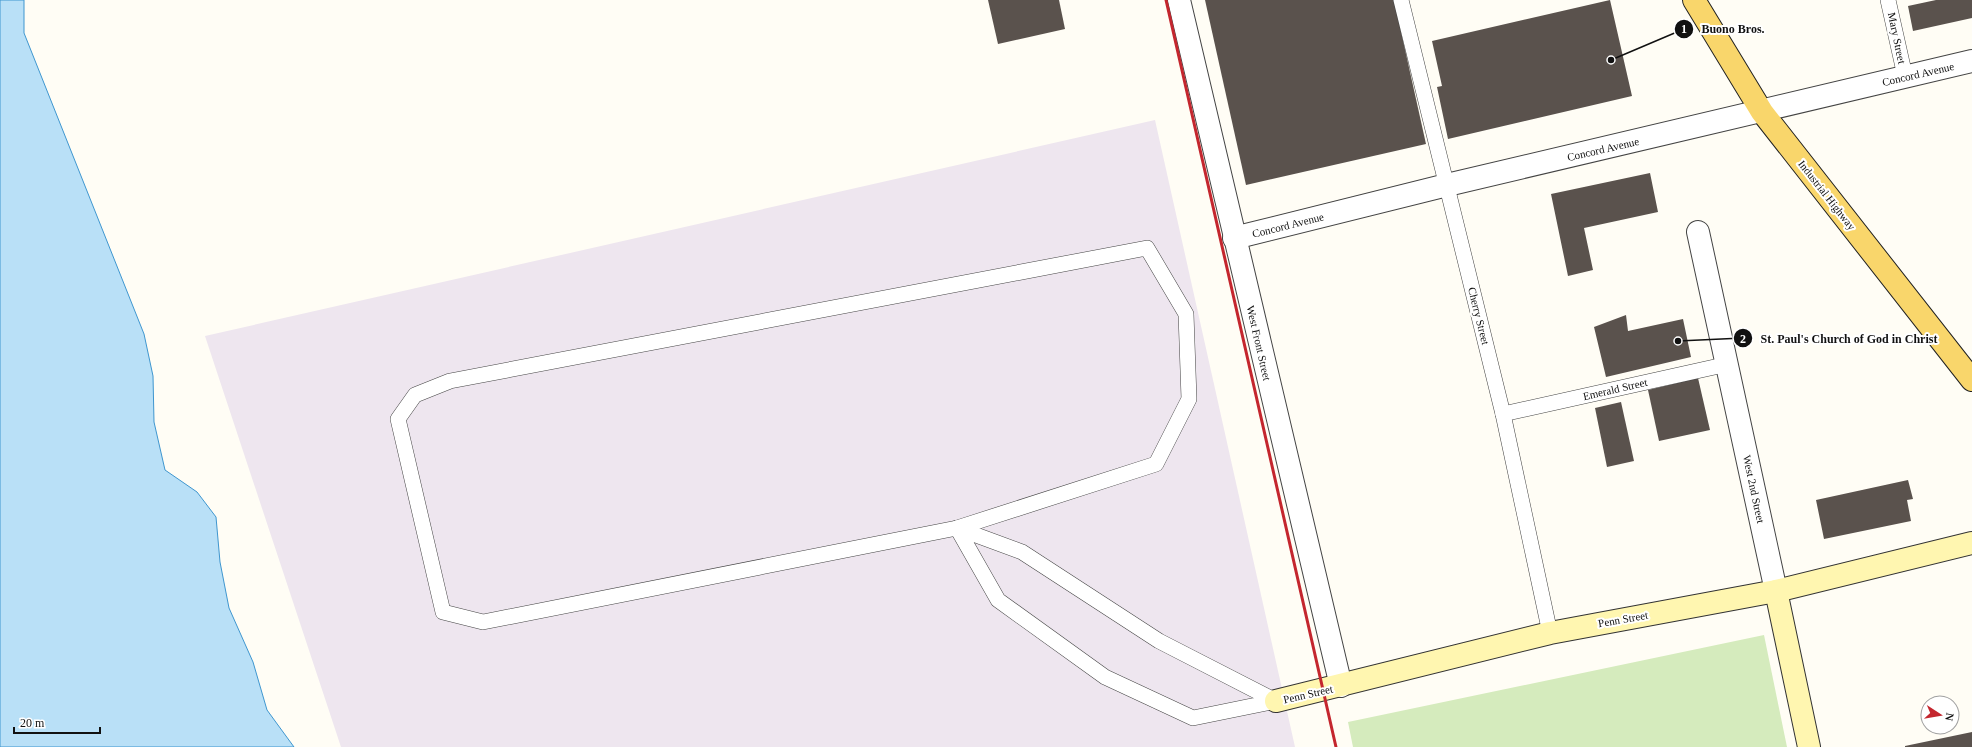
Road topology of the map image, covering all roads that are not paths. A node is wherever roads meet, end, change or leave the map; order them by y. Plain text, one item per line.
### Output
1 (1179, 0) edge
2 (1401, 0) edge
3 (1694, 0) edge
4 (1888, 0) edge
5 (1971, 65) edge
6 (1905, 76) junction
7 (1762, 112) junction
8 (1447, 185) junction
9 (1698, 232) dead end
10 (1234, 238) junction
11 (1728, 364) junction
12 (1972, 380) edge
13 (1503, 414) junction
14 (957, 528) junction
15 (1972, 543) edge
16 (1776, 591) junction
17 (1550, 633) junction
18 (1341, 686) junction
19 (1276, 701) junction
20 (1809, 747) edge

1 - 10 street, West Front Street
2 - 8 lane, Cherry Street
3 - 7 main road, Industrial Highway
4 - 6 lane, Mary Street
5 - 6 street, Concord Avenue
6 - 7 street, Concord Avenue
7 - 8 street, Concord Avenue
7 - 12 main road, Industrial Highway
8 - 10 street, Concord Avenue
8 - 13 lane, Cherry Street
9 - 11 street, West 2nd Street
10 - 18 street, West Front Street
11 - 13 lane, Emerald Street
11 - 16 street, West 2nd Street
13 - 17 lane, Cherry Street
14 - 14 lane
14 - 19 lane
14 - 19 lane
15 - 16 street, Penn Street
16 - 17 street, Penn Street
16 - 20 street, West 2nd Street
17 - 18 street, Penn Street
18 - 19 street, Penn Street

